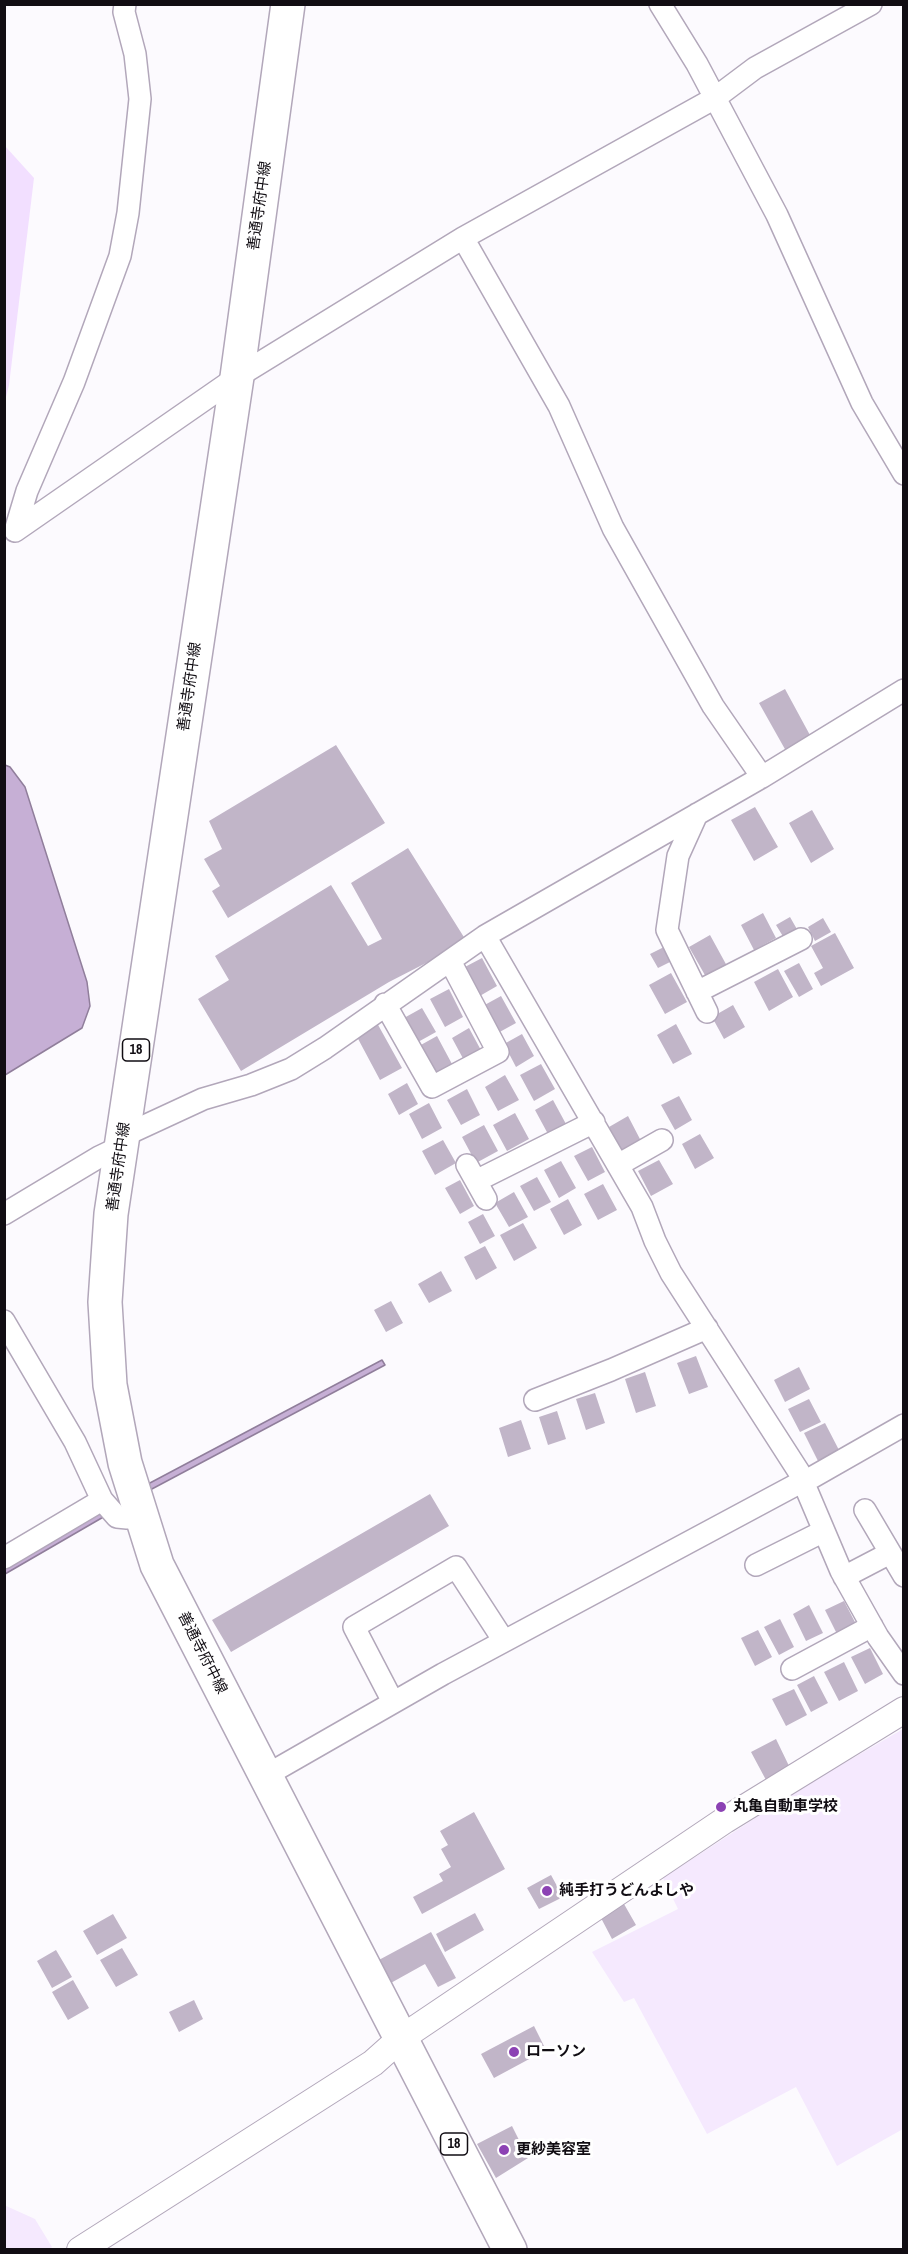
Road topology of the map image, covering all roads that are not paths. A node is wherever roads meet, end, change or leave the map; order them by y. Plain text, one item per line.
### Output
1 (124, 4) edge
2 (288, 4) edge
3 (660, 4) edge
4 (871, 4) edge
5 (715, 98) junction
6 (463, 238) junction
7 (237, 377) junction
8 (903, 474) edge
9 (903, 690) edge
10 (762, 777) junction
11 (697, 814) junction
12 (485, 936) junction
13 (801, 939) dead end
14 (450, 961) junction
15 (697, 992) junction
16 (386, 1004) junction
17 (707, 1012) dead end
18 (594, 1122) junction
19 (662, 1140) dead end
20 (123, 1141) junction
21 (618, 1165) junction
22 (476, 1182) dead end
23 (4, 1214) edge
24 (4, 1321) edge
25 (706, 1328) junction
26 (535, 1400) dead end
27 (903, 1425) edge
28 (803, 1482) junction
29 (102, 1500) junction
30 (865, 1510) dead end
31 (139, 1514) junction
32 (824, 1531) junction
33 (890, 1553) junction
34 (4, 1558) edge
35 (756, 1565) dead end
36 (844, 1576) junction
37 (903, 1576) edge
38 (872, 1626) junction
39 (504, 1641) junction
40 (792, 1670) dead end
41 (903, 1674) edge
42 (393, 1702) junction
43 (903, 1710) edge
44 (265, 1776) junction
45 (400, 2039) junction
46 (80, 2250) edge
47 (510, 2250) edge

1 - 7 street
2 - 7 main road, 善通寺府中線 / 18
3 - 5 street
4 - 5 street
5 - 6 street
5 - 8 street
6 - 7 street
6 - 10 street
7 - 20 main road, 善通寺府中線 / 18
9 - 10 street
10 - 11 street
11 - 12 street
11 - 15 street
12 - 14 street
12 - 18 street
13 - 15 street
14 - 16 street
14 - 16 street
15 - 17 street
16 - 20 street
18 - 21 street
18 - 22 street
19 - 21 street
20 - 23 street
20 - 31 main road, 善通寺府中線 / 18
21 - 25 street
24 - 29 street
25 - 26 street
25 - 28 street
27 - 28 street
28 - 32 street
28 - 39 street
29 - 31 street
29 - 34 street
30 - 33 street
31 - 44 main road, 善通寺府中線 / 18
32 - 35 street
32 - 36 street
33 - 36 street
33 - 37 street
36 - 38 street
38 - 40 street
38 - 41 street
39 - 42 street
39 - 42 street
42 - 44 street
43 - 45 street
44 - 45 main road, 善通寺府中線 / 18
45 - 46 street
45 - 47 main road, 善通寺府中線 / 18

